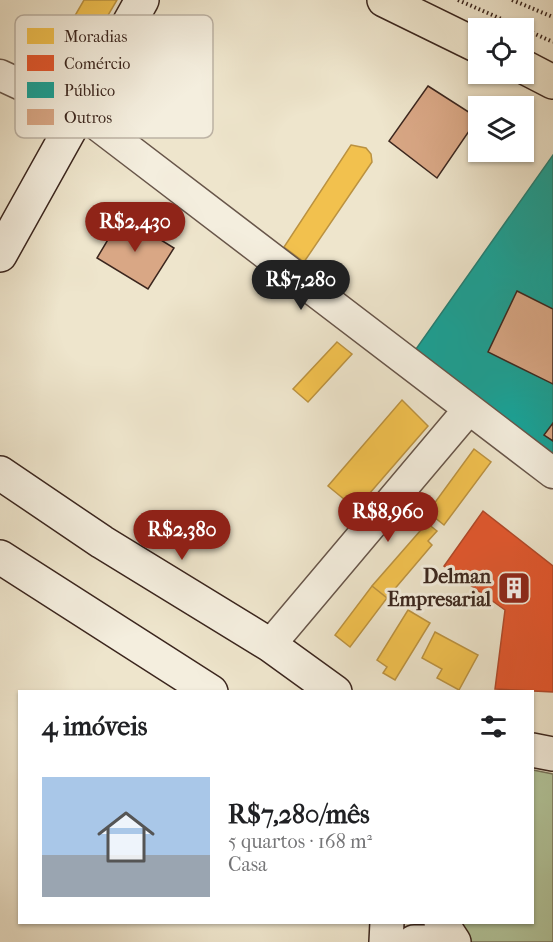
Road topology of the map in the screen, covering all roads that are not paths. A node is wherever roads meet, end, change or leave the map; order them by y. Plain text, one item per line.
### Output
1 (142, 0) edge
2 (384, 0) edge
3 (134, 15) edge
4 (468, 41) edge
5 (534, 72) edge
6 (0, 75) edge
7 (15, 82) edge
8 (553, 82) edge
9 (65, 138) edge
10 (114, 138) edge
11 (0, 255) edge
12 (469, 409) junction
13 (0, 472) edge
14 (553, 473) edge
15 (0, 557) edge
16 (284, 666) edge
17 (209, 690) edge
18 (331, 690) edge
19 (534, 750) edge
20 (553, 754) edge
21 (387, 924) edge
22 (442, 924) edge
23 (386, 942) edge
24 (414, 942) edge
25 (428, 942) edge
26 (454, 942) edge

1 - 3 street
2 - 4 main road
5 - 8 main road
6 - 7 street
9 - 11 street
10 - 12 street
12 - 14 street
12 - 16 street
13 - 16 street
15 - 17 street
16 - 18 street
19 - 20 street
21 - 23 street
22 - 26 street
24 - 25 street

